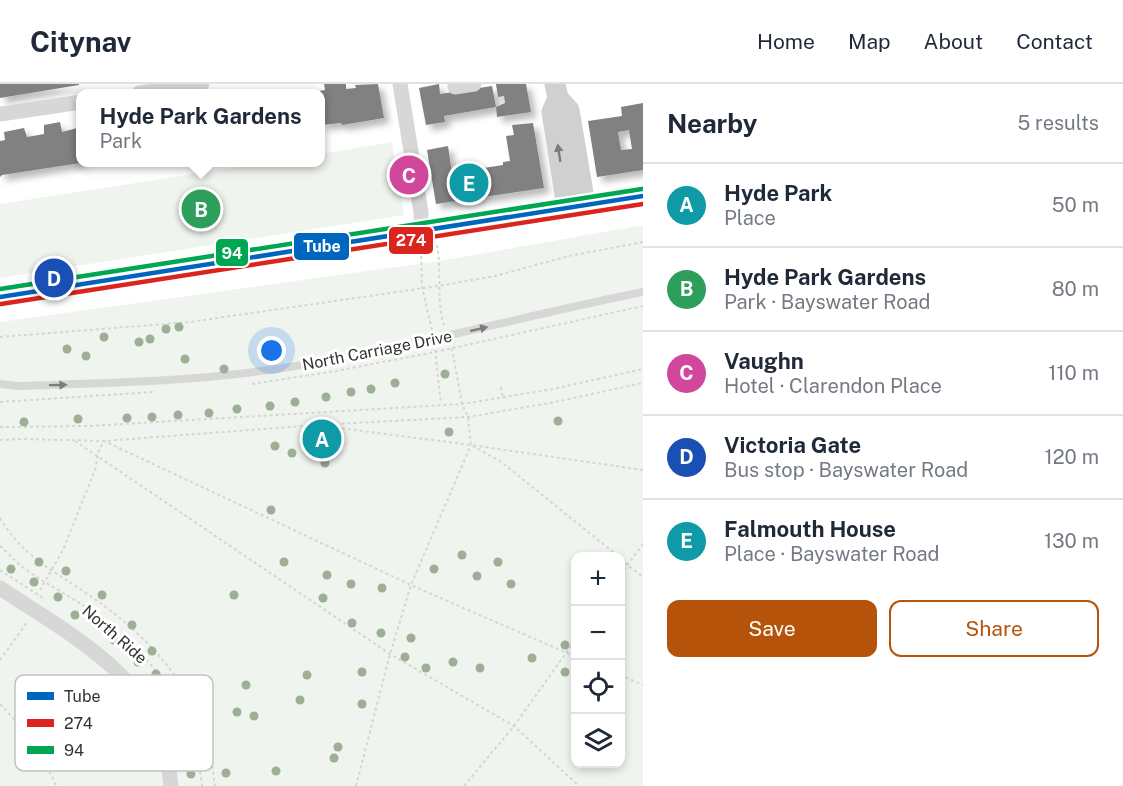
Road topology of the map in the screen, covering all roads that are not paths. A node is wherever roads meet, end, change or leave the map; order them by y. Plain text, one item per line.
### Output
1 (202, 84) edge
2 (400, 84) edge
3 (455, 84) edge
4 (474, 84) edge
5 (167, 89) edge
6 (556, 91) edge
7 (76, 103) edge
8 (0, 114) edge
9 (643, 196) edge
10 (576, 206) junction
11 (429, 236) junction
12 (643, 292) edge
13 (0, 297) edge
14 (0, 384) edge
15 (0, 588) edge
16 (120, 675) edge
17 (169, 771) edge
18 (171, 786) edge

1 - 5 street
2 - 11 street
3 - 4 street
6 - 10 street
7 - 8 street
9 - 10 main road
10 - 11 main road
11 - 13 main road
14 -> 12 lane, North Carriage Drive
15 - 16 street
17 - 18 street

